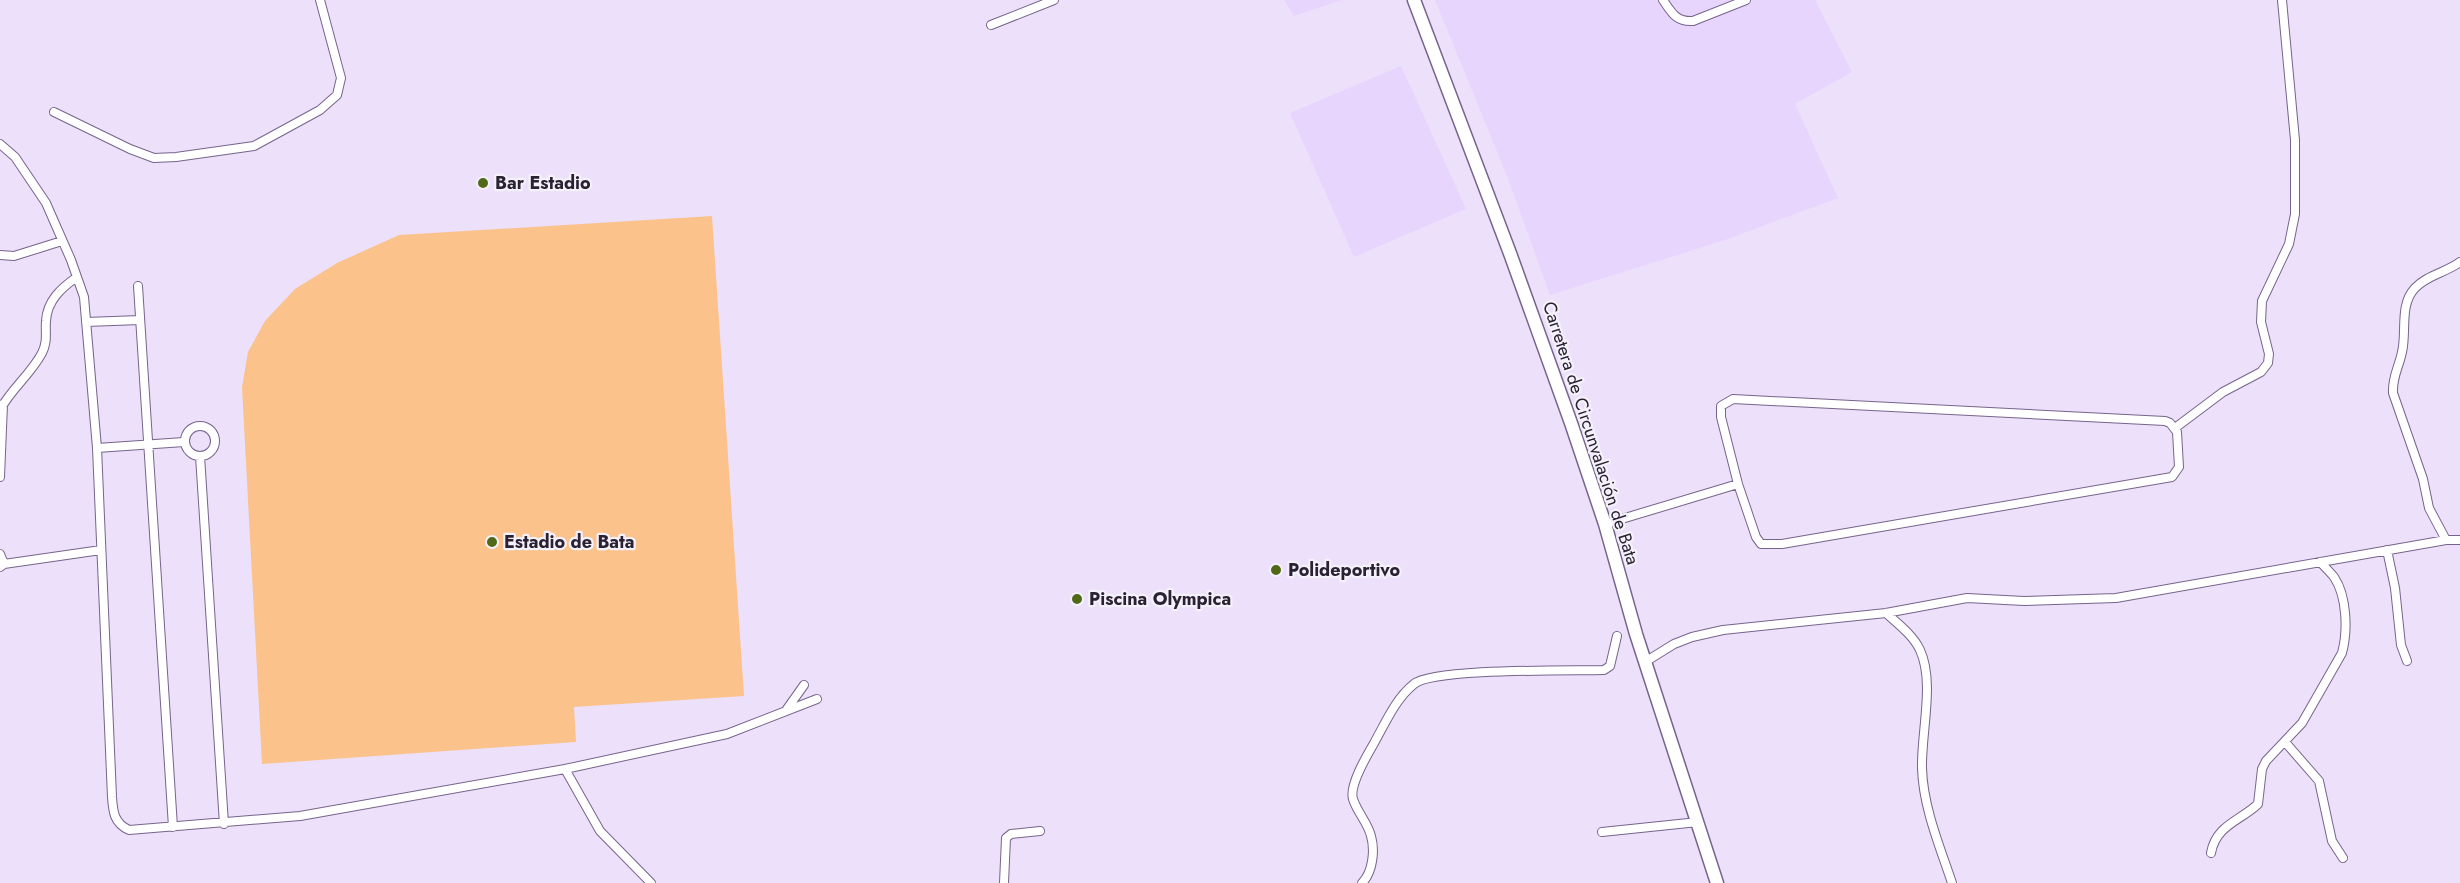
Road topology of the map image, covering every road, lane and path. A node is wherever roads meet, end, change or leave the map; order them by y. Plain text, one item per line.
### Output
1 (320, 0) edge
2 (1054, 0) edge
3 (1414, 0) edge
4 (1663, 0) edge
5 (1746, 0) edge
6 (2282, 0) edge
7 (992, 25) dead end
8 (54, 112) dead end
9 (0, 144) edge
10 (62, 241) junction
11 (0, 255) edge
12 (2460, 262) edge
13 (77, 277) junction
14 (138, 286) dead end
15 (140, 320) junction
16 (86, 321) junction
17 (1, 407) edge
18 (2175, 428) junction
19 (184, 442) junction
20 (149, 445) junction
21 (97, 448) junction
22 (200, 456) junction
23 (0, 477) edge
24 (1738, 484) junction
25 (1605, 524) junction
26 (2446, 540) junction
27 (2460, 540) edge
28 (101, 550) junction
29 (2387, 550) junction
30 (0, 554) edge
31 (2320, 562) junction
32 (2, 565) edge
33 (1886, 613) junction
34 (1617, 636) dead end
35 (2407, 661) dead end
36 (1645, 662) junction
37 (804, 685) dead end
38 (817, 699) dead end
39 (787, 709) junction
40 (2285, 741) junction
41 (565, 769) junction
42 (1698, 822) junction
43 (224, 824) junction
44 (173, 827) junction
45 (1040, 831) dead end
46 (1602, 832) dead end
47 (2211, 853) dead end
48 (2343, 858) dead end
49 (651, 883) edge
50 (1004, 883) edge
51 (1362, 883) edge
52 (1717, 883) edge
53 (1952, 883) edge

1 - 8 street
2 - 7 street
3 - 25 main road, Carretera de Circunvalación de Bata
4 - 5 street
6 - 18 street
9 - 10 street
10 - 11 street
10 - 13 street
12 - 26 street
13 - 16 street
13 - 17 street
14 - 15 street
15 - 16 street
15 - 20 street
16 - 21 street
17 - 23 street
18 - 24 street
18 - 24 street
19 - 20 street
19 - 22 street
19 - 22 street
20 - 21 street
20 - 44 street
21 - 28 street
22 - 43 street
24 - 25 street
25 - 36 main road, Carretera de Circunvalación de Bata
26 - 27 street
26 - 29 street
28 - 32 street
28 - 44 street
29 - 31 street
29 - 35 street
30 - 32 street
31 - 33 street
31 - 40 street
33 - 36 street
33 - 53 street
34 - 51 street
36 - 42 main road, Carretera de Circunvalación de Bata
37 - 39 street
38 - 39 street
39 - 41 street
40 - 47 street
40 - 48 street
41 - 43 street
41 - 49 street
42 - 46 street
42 - 52 main road, Carretera de Circunvalación de Bata
43 - 44 street
45 - 50 street

